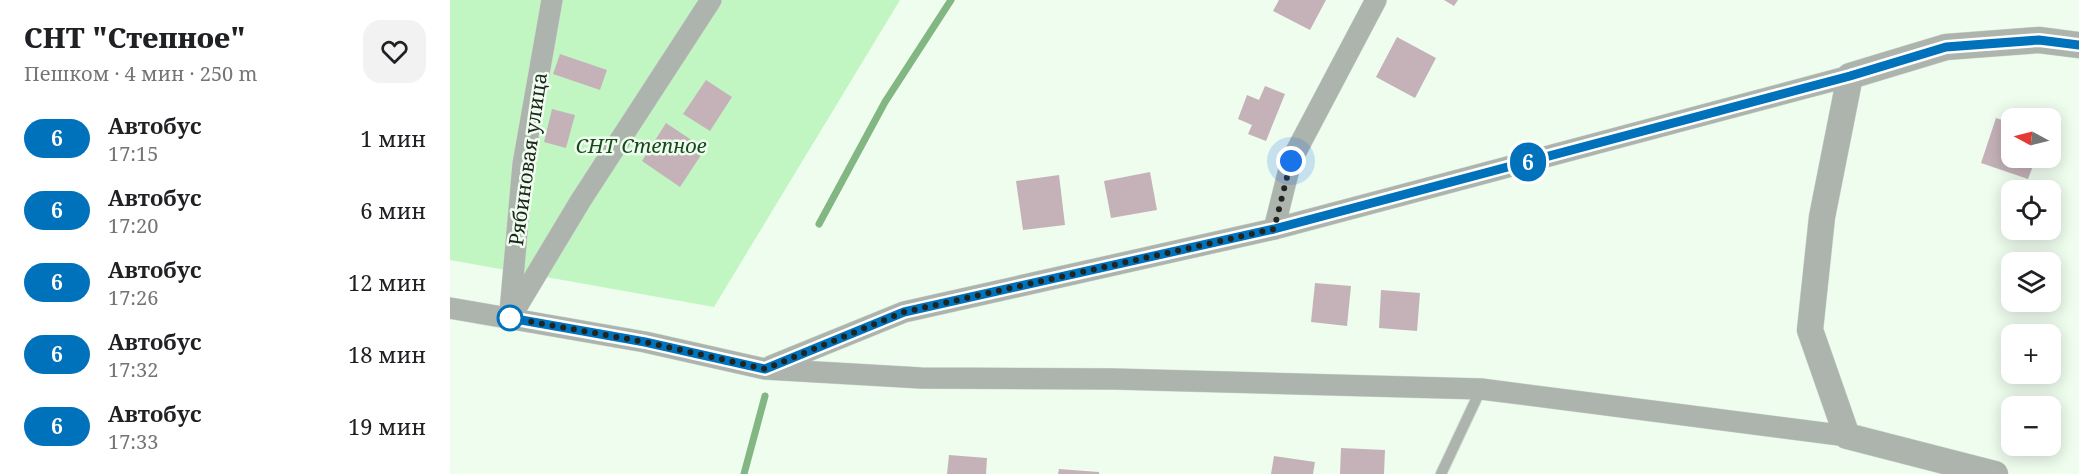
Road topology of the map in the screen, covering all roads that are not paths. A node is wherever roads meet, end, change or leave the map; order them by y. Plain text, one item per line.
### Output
1 (552, 0) edge
2 (711, 0) edge
3 (1376, 0) edge
4 (2079, 45) edge
5 (1850, 76) junction
6 (1274, 229) junction
7 (450, 308) edge
8 (510, 318) junction
9 (765, 369) junction
10 (1481, 389) junction
11 (1847, 436) junction
12 (1440, 474) edge
13 (1995, 474) edge

1 - 8 street, Рябиновая улица
2 - 8 street
3 - 6 street
4 - 5 street
5 - 6 street
5 - 11 street
6 - 9 street
7 - 8 street
8 - 9 street
9 - 10 street
10 - 11 street
10 - 12 lane
11 - 13 street

